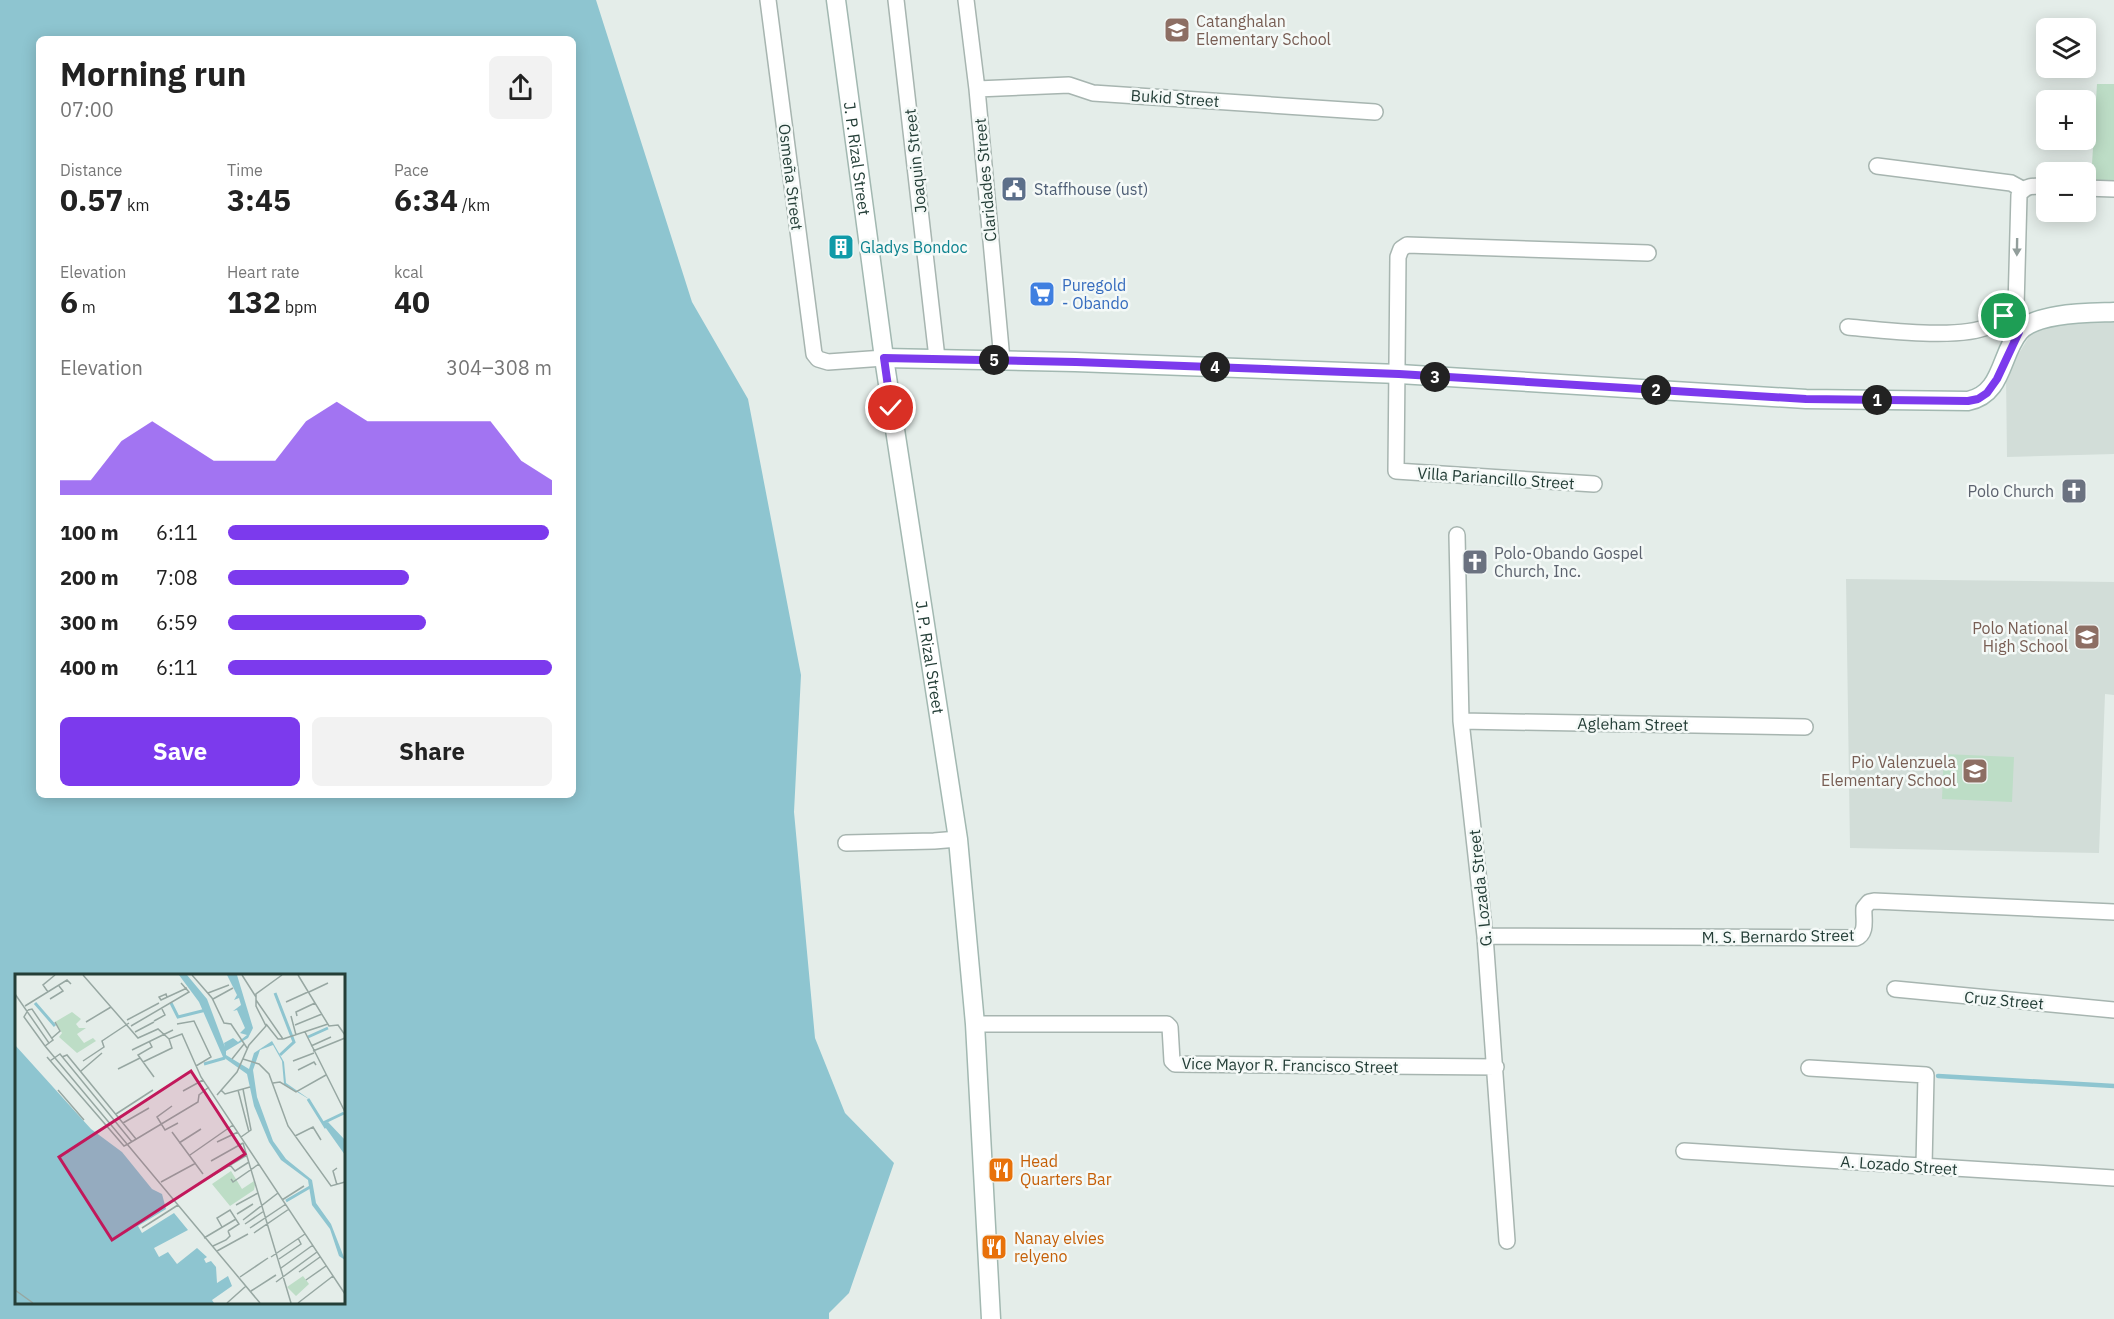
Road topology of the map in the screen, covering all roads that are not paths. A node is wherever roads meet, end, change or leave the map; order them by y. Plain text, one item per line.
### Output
1 (768, 0) edge
2 (837, 0) edge
3 (896, 0) edge
4 (966, 0) edge
5 (977, 89) junction
6 (1375, 112) dead end
7 (1877, 166) dead end
8 (2036, 186) edge
9 (2096, 188) edge
10 (2022, 189) junction
11 (2114, 189) edge
12 (1648, 253) dead end
13 (2016, 307) junction
14 (2114, 312) edge
15 (1848, 327) dead end
16 (2019, 332) junction
17 (884, 358) junction
18 (937, 358) junction
19 (1002, 360) junction
20 (1399, 374) junction
21 (1594, 484) dead end
22 (1457, 535) dead end
23 (1461, 721) junction
24 (1805, 727) dead end
25 (958, 839) junction
26 (846, 843) dead end
27 (2114, 912) edge
28 (1485, 936) junction
29 (1895, 989) dead end
30 (2114, 1010) edge
31 (975, 1024) junction
32 (1496, 1067) junction
33 (1809, 1068) dead end
34 (1684, 1151) dead end
35 (1924, 1166) junction
36 (2114, 1178) edge
37 (1507, 1241) dead end
38 (991, 1319) edge

1 - 17 street, Osmeña Street
2 - 17 main road, J. P. Rizal Street
3 - 18 street, Joaquin Street
4 - 5 street, Claridades Street
5 - 6 street, Bukid Street
5 - 19 street, Claridades Street
7 - 10 street
8 - 10 street
9 - 11 street
10 -> 13 street
12 - 20 street, Villa Pariancillo Street
13 - 15 street
13 - 16 street
14 - 16 main road
16 - 20 main road
17 - 18 main road
17 - 25 main road, J. P. Rizal Street
18 - 19 main road
19 - 20 main road
20 - 21 street, Villa Pariancillo Street
22 - 23 street, G. Lozada Street
23 - 24 street, Agleham Street
23 - 28 street, G. Lozada Street
25 - 26 street
25 - 31 main road, J. P. Rizal Street
27 - 28 street, M. S. Bernardo Street
28 - 32 street, G. Lozada Street
29 - 30 street, Cruz Street
31 - 32 street, Vice Mayor R. Francisco Street
31 - 38 main road, J. P. Rizal Street
32 - 37 street, G. Lozada Street
33 - 35 street
34 - 35 street, A. Lozado Street
35 - 36 street, A. Lozado Street

